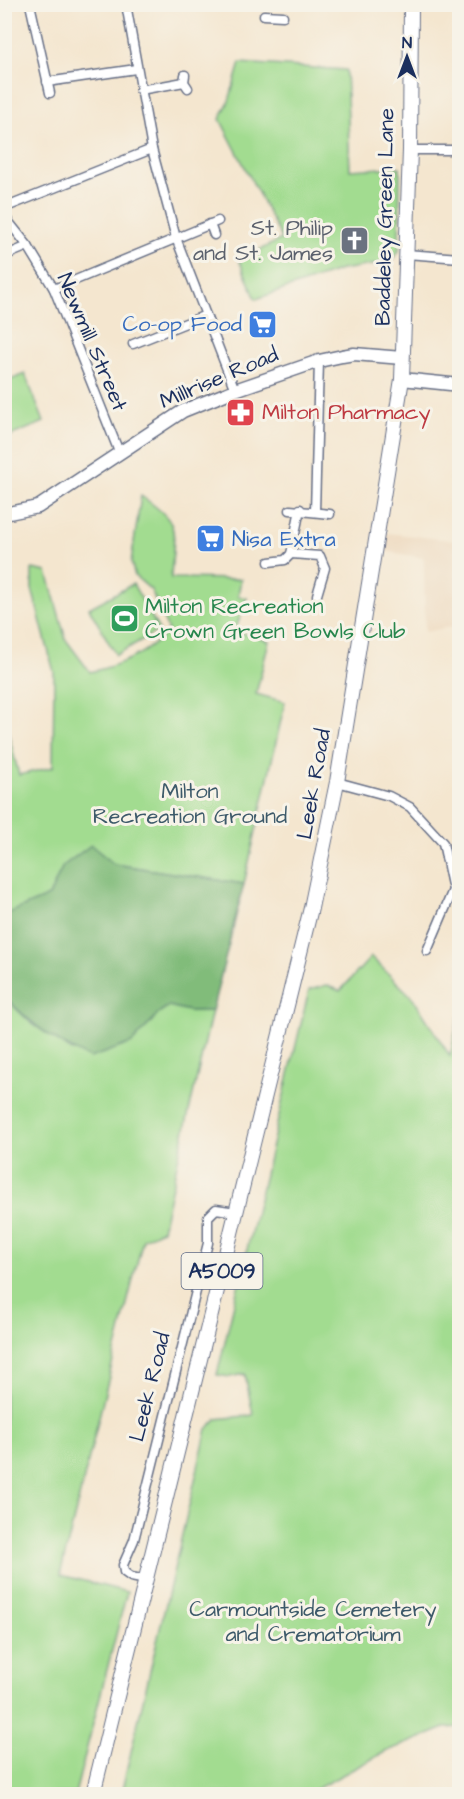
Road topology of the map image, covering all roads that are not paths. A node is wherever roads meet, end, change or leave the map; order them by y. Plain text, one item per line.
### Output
1 (30, 4) edge
2 (126, 4) edge
3 (272, 4) edge
4 (411, 4) edge
5 (283, 16) dead end
6 (136, 69) junction
7 (47, 82) junction
8 (186, 82) dead end
9 (140, 90) junction
10 (50, 93) dead end
11 (152, 149) junction
12 (410, 150) junction
13 (459, 150) edge
14 (4, 208) edge
15 (4, 216) edge
16 (214, 235) dead end
17 (176, 238) junction
18 (28, 246) junction
19 (406, 254) junction
20 (4, 256) edge
21 (459, 258) edge
22 (54, 289) junction
23 (206, 315) junction
24 (133, 344) dead end
25 (402, 358) junction
26 (320, 361) junction
27 (402, 379) junction
28 (459, 385) edge
29 (235, 390) junction
30 (119, 453) junction
31 (300, 509) junction
32 (290, 510) dead end
33 (315, 512) junction
34 (4, 514) edge
35 (330, 514) dead end
36 (291, 554) junction
37 (269, 562) dead end
38 (317, 595) dead end
39 (337, 782) junction
40 (428, 951) dead end
41 (236, 1212) junction
42 (146, 1580) junction
43 (93, 1794) edge

1 - 7 street
2 - 6 street
3 - 5 street
4 - 12 main road, Baddeley Green Lane / A5009
6 - 7 street
6 - 9 street
7 - 10 street
8 - 9 street
9 - 11 street
11 - 14 street
11 - 17 street
12 - 13 street
12 - 19 main road, Baddeley Green Lane / A5009
15 - 18 street, Newmill Street
16 - 17 street
17 - 22 street
17 - 23 street
18 - 20 street
18 - 22 street, Newmill Street
19 - 21 street
19 - 25 main road, Baddeley Green Lane / A5009
22 - 30 street, Newmill Street
23 - 24 street
23 - 29 street
25 - 26 street, Millrise Road
25 - 27 main road, Leek Road / A5009
26 - 29 street, Millrise Road
26 - 33 street
27 - 28 street
27 - 39 main road, Leek Road / A5009
29 - 30 street, Millrise Road
30 - 34 street, Millrise Road
31 - 32 street
31 - 33 street
31 - 36 street
33 - 35 street
36 - 37 street
36 - 38 street
39 - 40 street
39 - 41 main road, Leek Road / A5009
41 - 42 main road, Leek Road / A5009
41 - 42 street, Leek Road
42 - 43 main road, Leek Road / A5009

